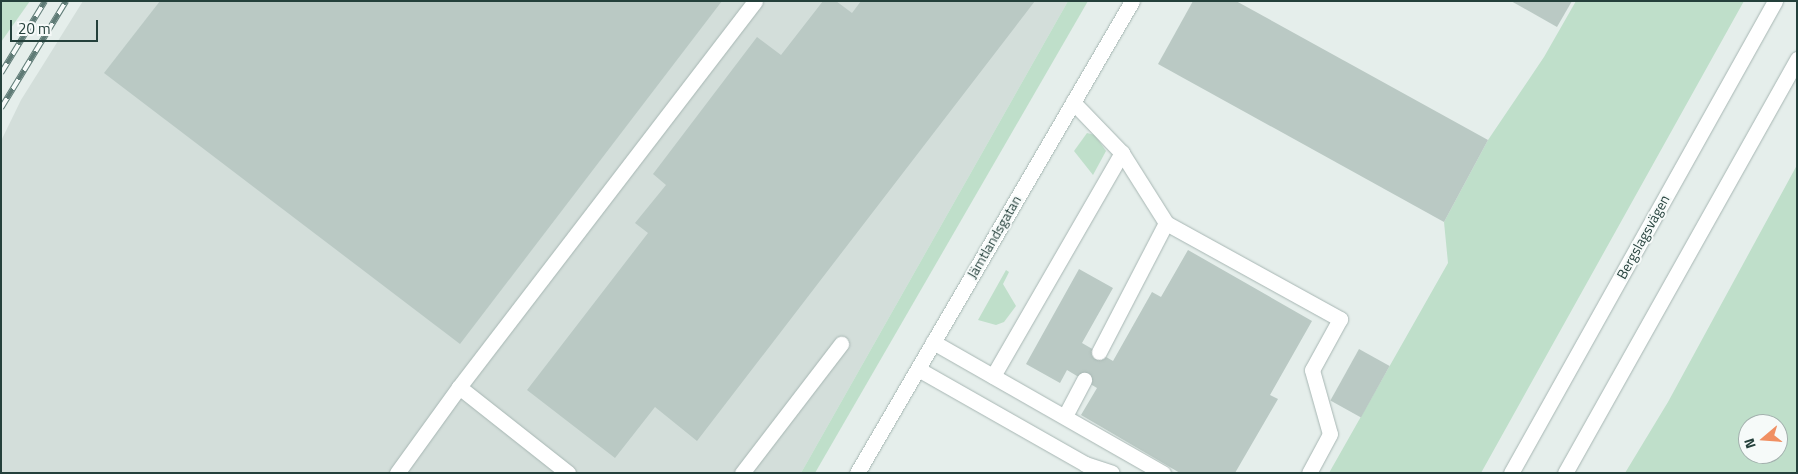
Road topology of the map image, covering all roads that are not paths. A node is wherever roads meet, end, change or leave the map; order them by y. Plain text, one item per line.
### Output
1 (756, 1) edge
2 (1132, 1) edge
3 (1775, 1) edge
4 (1797, 58) edge
5 (1073, 102) junction
6 (1122, 153) junction
7 (1166, 223) junction
8 (933, 342) junction
9 (841, 344) dead end
10 (1099, 352) dead end
11 (918, 369) junction
12 (993, 376) junction
13 (1084, 380) dead end
14 (460, 386) junction
15 (1065, 416) junction
16 (397, 473) edge
17 (568, 473) edge
18 (742, 473) edge
19 (857, 473) edge
20 (1112, 473) edge
21 (1163, 473) edge
22 (1309, 473) edge
23 (1511, 473) edge
24 (1565, 473) edge

1 - 14 main road
2 - 5 main road, Jämtlandsgatan
3 - 23 main road, Bergslagsvägen
4 - 24 main road
5 - 6 main road
5 - 8 main road, Jämtlandsgatan
6 - 7 main road
6 - 12 main road
7 - 10 main road
7 - 22 main road
8 - 11 main road, Jämtlandsgatan
8 - 12 main road
9 - 18 main road
11 - 19 main road, Jämtlandsgatan
11 - 20 main road
12 - 15 main road
13 - 15 main road
14 - 16 main road
14 - 17 main road
15 - 21 main road

